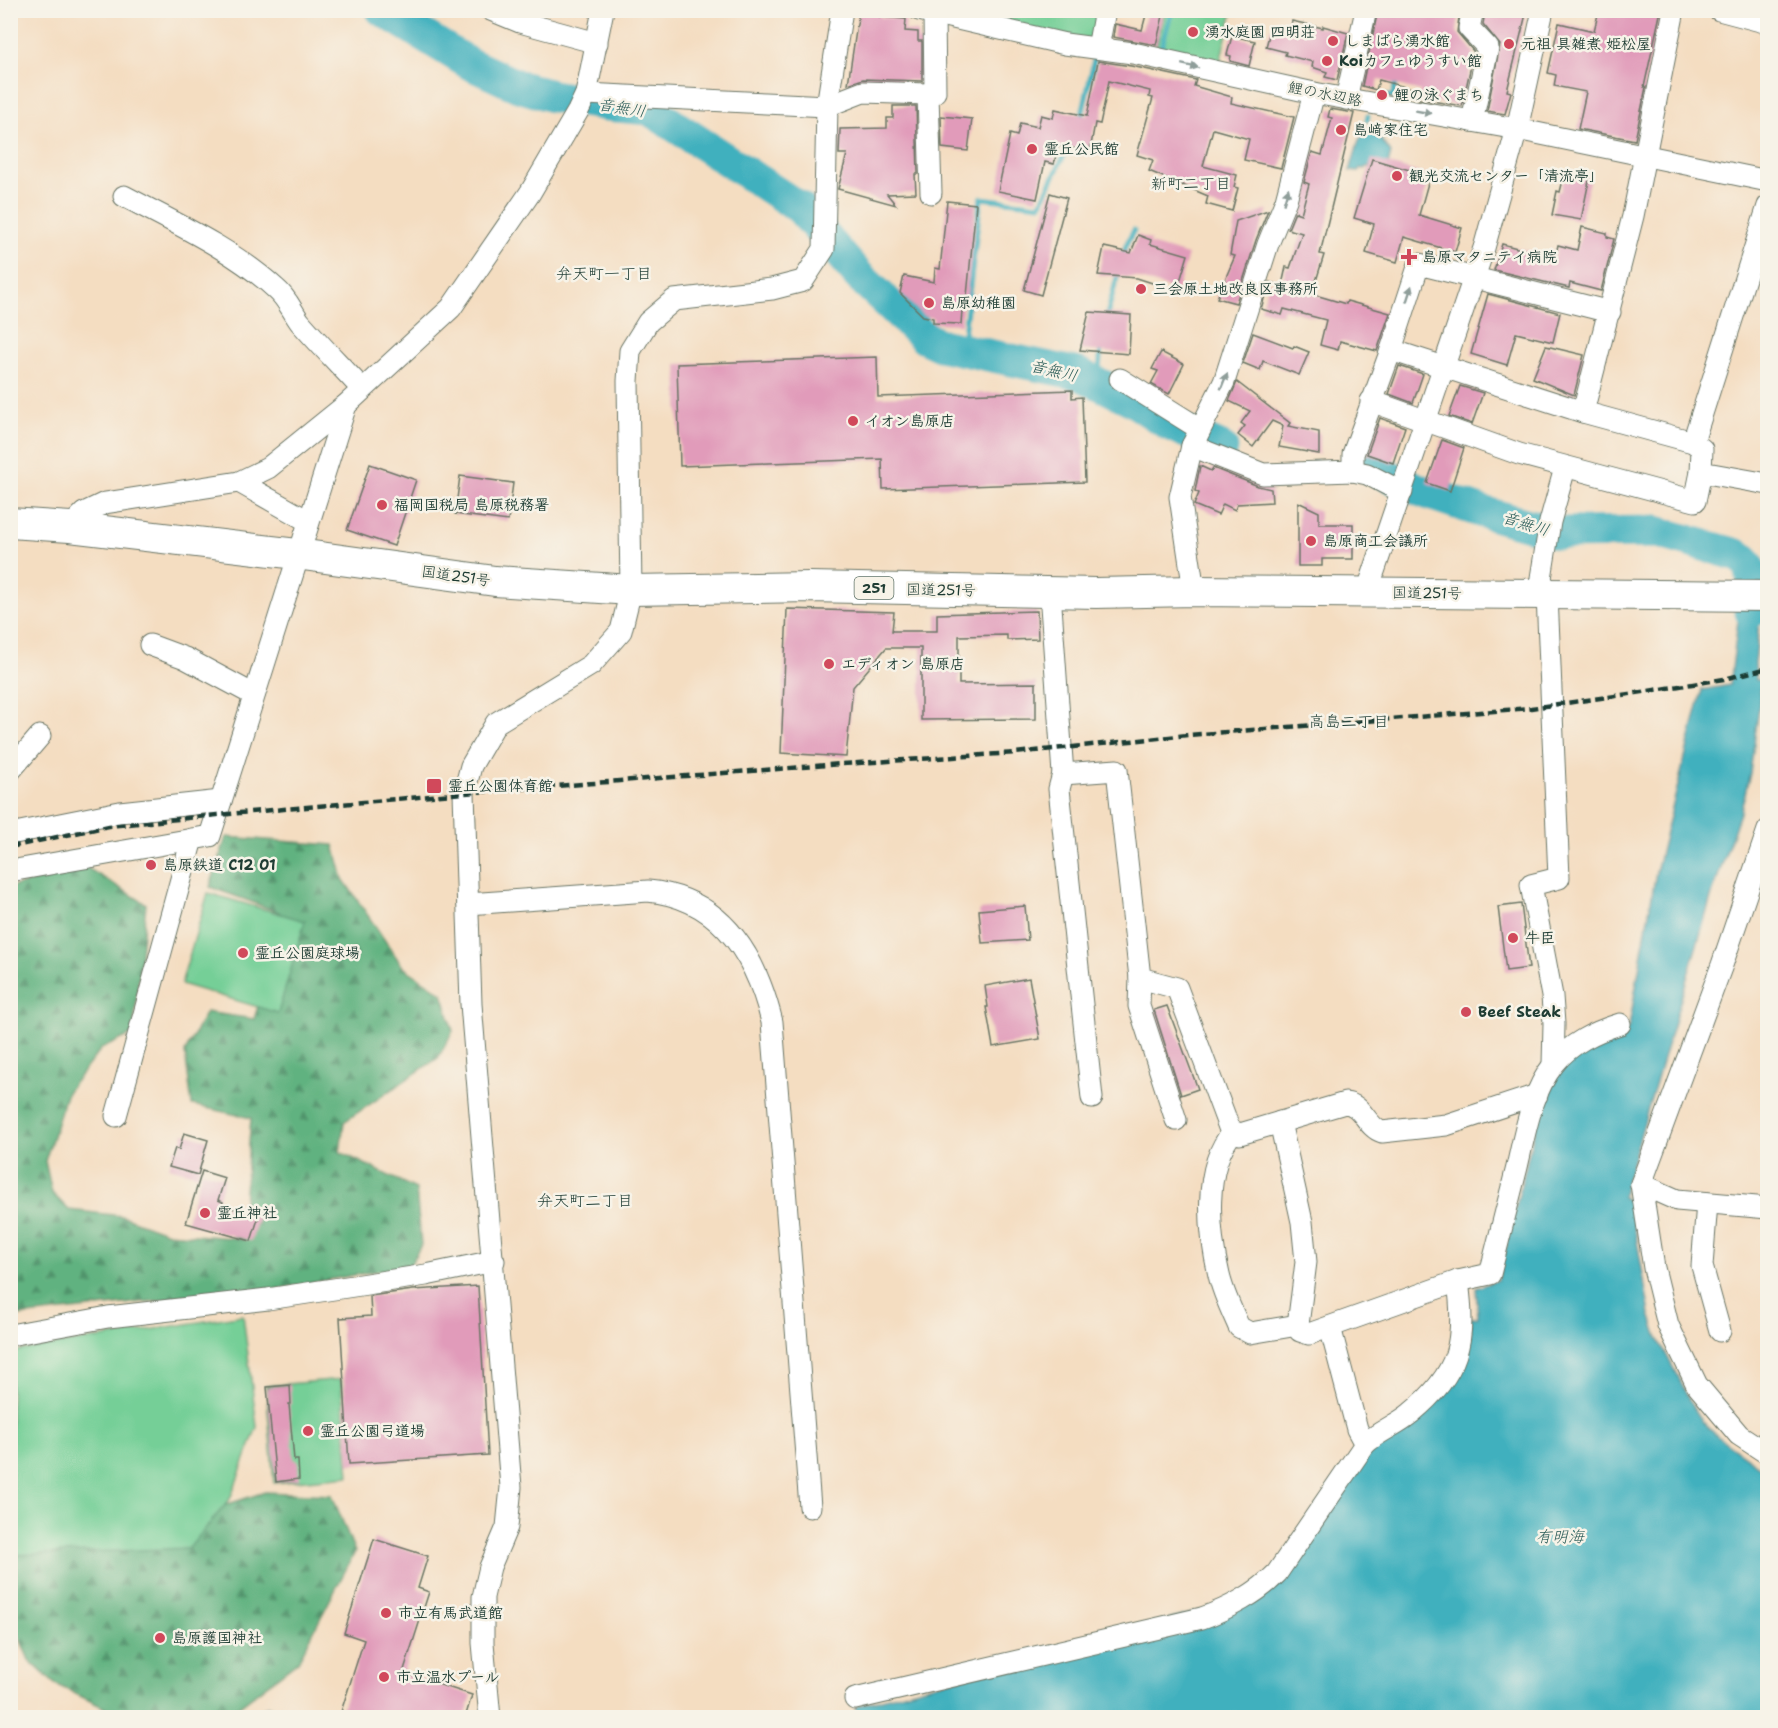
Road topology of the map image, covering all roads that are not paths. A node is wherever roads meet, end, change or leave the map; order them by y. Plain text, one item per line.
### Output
1 (491, 10) edge
2 (603, 10) edge
3 (842, 10) edge
4 (1105, 10) edge
5 (1366, 10) edge
6 (1473, 10) edge
7 (1543, 10) edge
8 (1674, 10) edge
9 (1719, 10) edge
10 (927, 12) edge
11 (1767, 22) edge
12 (597, 43) junction
13 (1098, 48) junction
14 (932, 93) junction
15 (1314, 93) junction
16 (1346, 99) junction
17 (582, 101) junction
18 (827, 106) junction
19 (1472, 121) junction
20 (1517, 129) junction
21 (1646, 156) junction
22 (1767, 181) edge
23 (932, 193) dead end
24 (124, 196) dead end
25 (1767, 206) edge
26 (1474, 279) junction
27 (1610, 312) junction
28 (1390, 350) junction
29 (1444, 368) junction
30 (1120, 379) dead end
31 (362, 389) junction
32 (1371, 401) junction
33 (346, 405) junction
34 (1583, 412) junction
35 (1425, 422) junction
36 (1196, 438) junction
37 (1693, 442) junction
38 (1353, 463) junction
39 (1565, 468) junction
40 (1701, 472) junction
41 (239, 482) junction
42 (1767, 484) edge
43 (1402, 492) junction
44 (308, 521) junction
45 (10, 523) edge
46 (70, 527) junction
47 (297, 554) junction
48 (631, 590) junction
49 (1194, 591) junction
50 (1050, 592) junction
51 (1367, 592) junction
52 (1547, 596) junction
53 (1761, 596) edge
54 (150, 645) dead end
55 (254, 695) junction
56 (39, 736) dead end
57 (10, 771) edge
58 (1063, 774) junction
59 (221, 801) junction
60 (13, 830) edge
61 (1767, 830) edge
62 (192, 839) junction
63 (10, 871) edge
64 (468, 904) junction
65 (1140, 978) junction
66 (1620, 1024) dead end
67 (1553, 1065) junction
68 (1537, 1095) junction
69 (1092, 1098) dead end
70 (116, 1116) dead end
71 (1176, 1120) dead end
72 (1280, 1122) junction
73 (1233, 1132) junction
74 (1641, 1184) junction
75 (1707, 1203) junction
76 (1767, 1208) edge
77 (494, 1261) junction
78 (1458, 1281) junction
79 (1298, 1325) junction
80 (1330, 1326) junction
81 (1720, 1330) dead end
82 (10, 1335) edge
83 (1365, 1444) junction
84 (1767, 1454) edge
85 (810, 1507) dead end
86 (855, 1699) dead end
87 (490, 1718) edge

1 - 12 street
2 - 12 street
3 - 18 street
4 - 13 street
5 - 16 street
6 - 19 street
7 - 20 street
8 - 21 street
9 - 11 street
10 - 13 street, 鯉の水辺路
10 - 14 street
12 - 17 street
13 -> 15 street, 鯉の水辺路
14 - 18 street
14 - 23 street
15 - 16 street, 鯉の水辺路
36 -> 15 street
16 -> 19 street, 鯉の水辺路
17 - 18 street
17 - 31 street
18 - 48 street
19 - 20 street, 鯉の水辺路
20 - 21 street, 鯉の水辺路
20 - 26 street
21 - 22 street, 鯉の水辺路
21 - 27 street
24 - 31 street
25 - 37 street
26 - 27 street
28 -> 26 street
26 - 29 street
27 - 34 street
28 - 29 street
28 - 32 street
29 - 34 street
29 - 35 street
30 - 36 street
31 - 33 street
32 - 35 street
32 - 38 street
33 - 41 street
33 - 44 street
34 - 37 street
35 - 39 street
35 - 43 street
36 - 38 street
36 - 49 street
37 - 40 street
38 - 43 street
39 - 40 street
39 - 52 street
40 - 42 street
41 - 44 street
41 - 46 street
43 - 51 street
44 - 47 street
45 - 46 highway, 国道251号 / 251
46 - 47 highway, 国道251号 / 251
47 - 48 highway, 国道251号 / 251
47 - 55 street
48 - 50 highway, 国道251号 / 251
48 - 64 street
49 - 50 highway, 国道251号 / 251
49 - 51 highway, 国道251号 / 251
50 - 58 street
51 - 52 highway, 国道251号 / 251
52 - 53 highway, 国道251号 / 251
52 - 67 street
54 - 55 street
55 - 59 street
56 - 57 street
58 - 65 street
58 - 69 street
59 - 60 street
59 - 62 street
61 - 74 street
62 - 63 street
62 - 70 street
64 - 77 street
64 - 85 street
65 - 71 street
65 - 73 street
66 - 67 street
67 - 68 street
68 - 72 street
68 - 78 street
72 - 73 street
72 - 79 street
73 - 79 street
74 - 75 street
74 - 84 street
75 - 76 street
75 - 81 street
77 - 82 street
77 - 87 street
78 - 80 street
78 - 83 street
79 - 80 street
80 - 83 street
83 - 86 street

